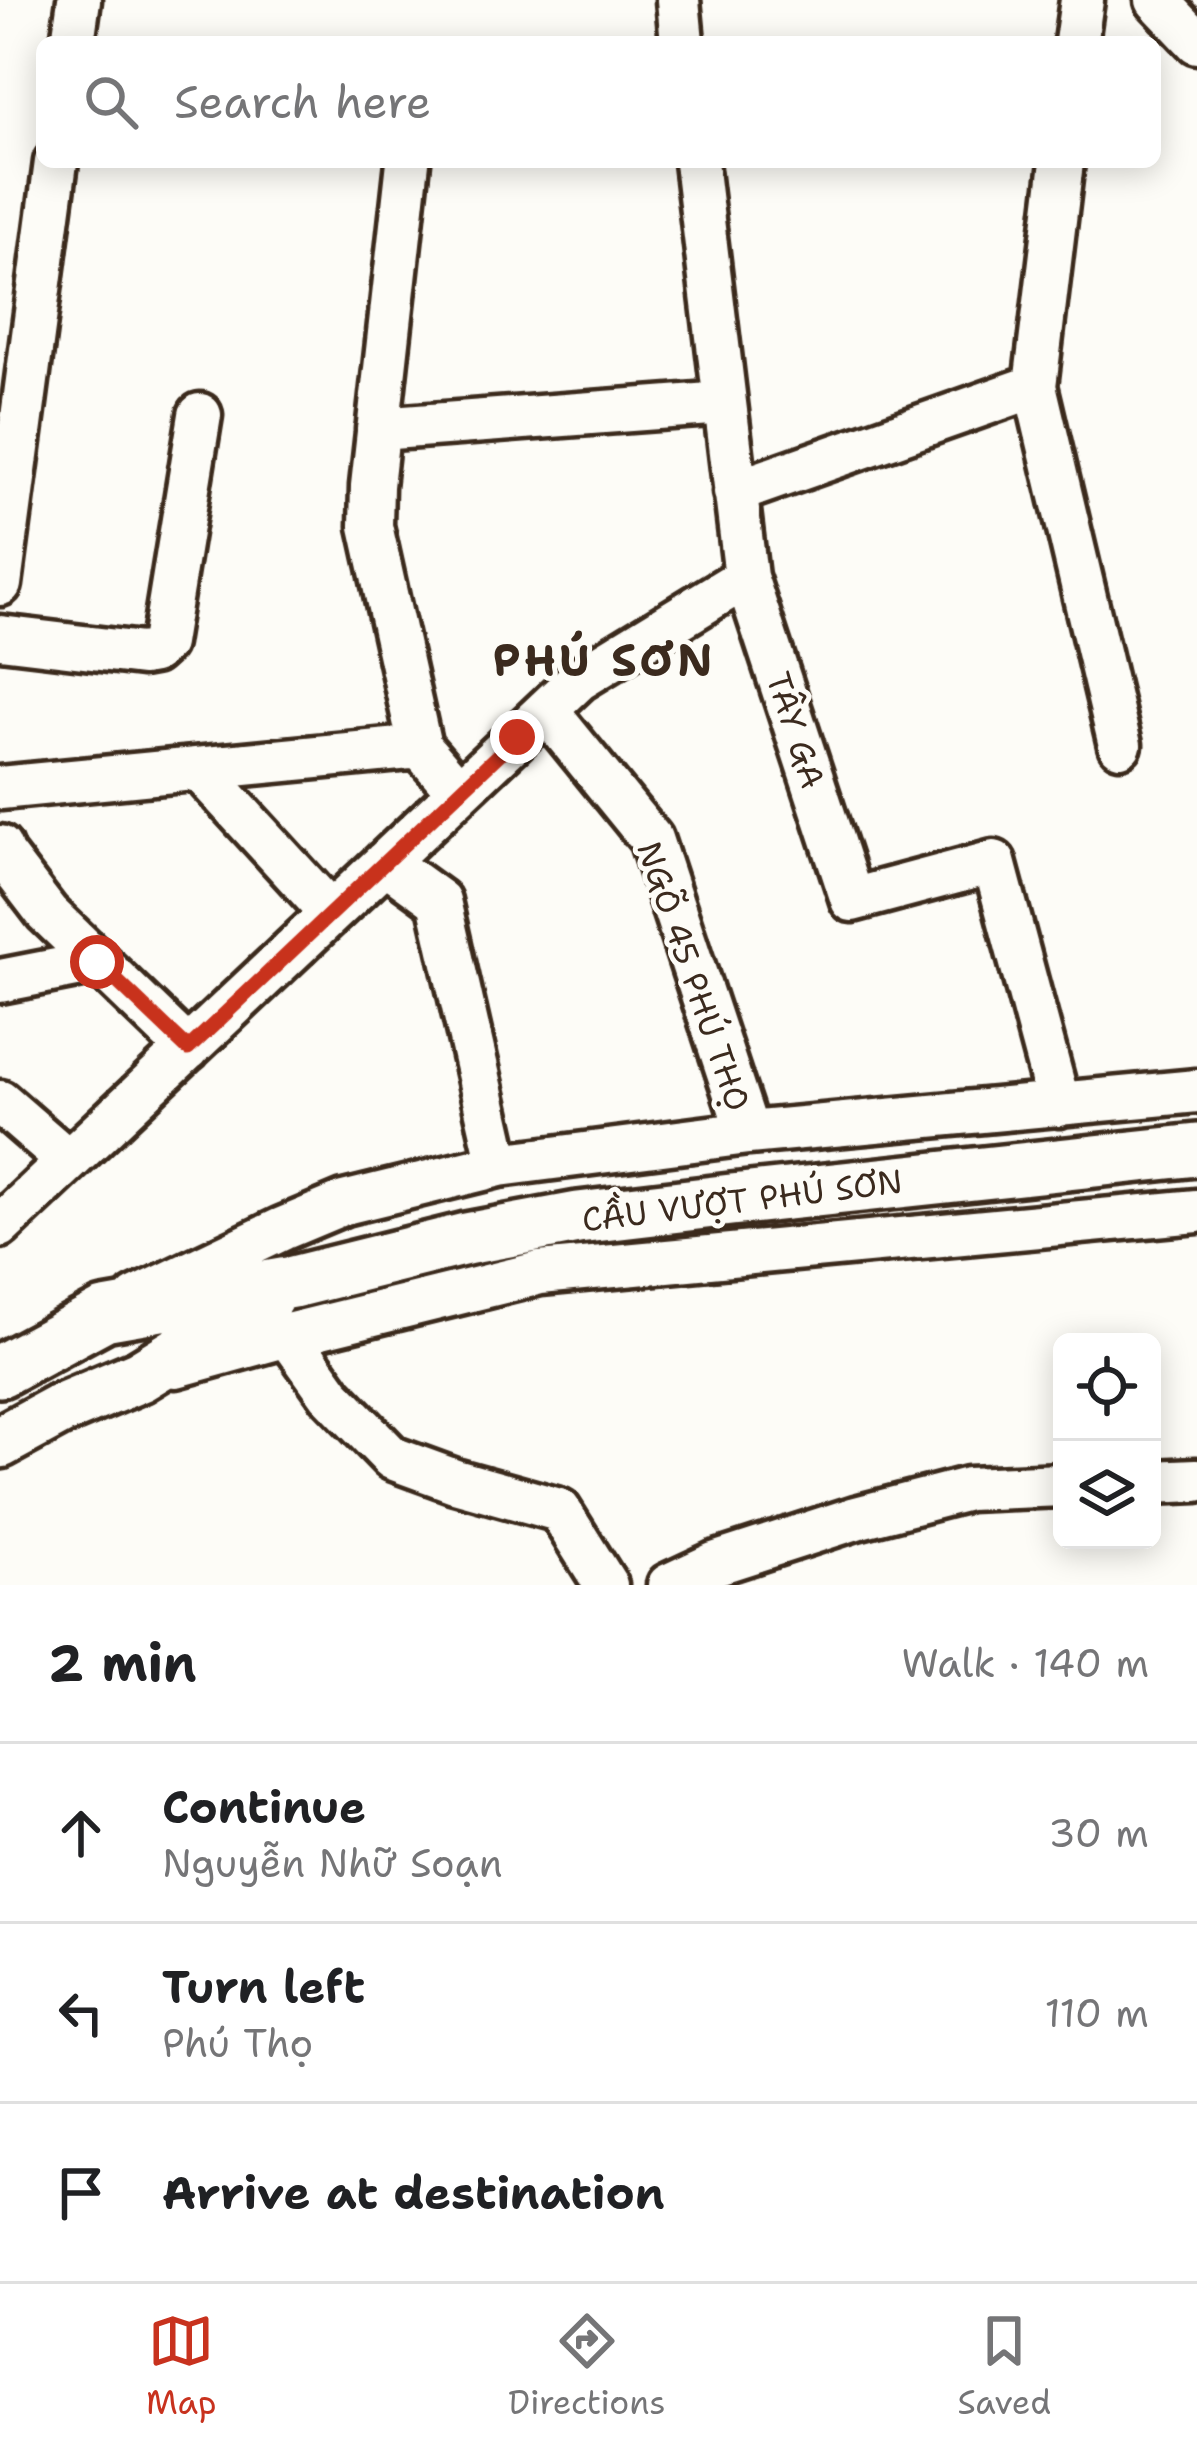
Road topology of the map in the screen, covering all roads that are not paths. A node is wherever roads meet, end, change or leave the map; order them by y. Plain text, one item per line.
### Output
1 (79, 0) edge
2 (677, 0) edge
3 (1082, 0) edge
4 (1157, 0) edge
5 (74, 36) edge
6 (681, 36) edge
7 (1077, 36) edge
8 (1197, 42) edge
9 (55, 168) edge
10 (407, 168) edge
11 (697, 168) edge
12 (1061, 168) edge
13 (1035, 386) junction
14 (724, 403) junction
15 (200, 416) dead end
16 (378, 429) junction
17 (7, 466) edge
18 (735, 492) junction
19 (746, 577) junction
20 (0, 584) edge
21 (0, 637) edge
22 (546, 710) junction
23 (1120, 745) dead end
24 (420, 747) junction
25 (200, 770) junction
26 (0, 788) edge
27 (459, 792) junction
28 (0, 848) edge
29 (385, 862) junction
30 (331, 913) junction
31 (97, 962) junction
32 (0, 981) edge
33 (188, 1049) junction
34 (1197, 1091) edge
35 (0, 1102) edge
36 (1059, 1105) junction
37 (748, 1132) junction
38 (1197, 1150) edge
39 (68, 1161) junction
40 (499, 1165) junction
41 (1197, 1211) edge
42 (0, 1226) edge
43 (315, 1276) junction
44 (104, 1315) junction
45 (288, 1335) junction
46 (0, 1371) edge
47 (140, 1376) junction
48 (0, 1442) edge
49 (1197, 1480) edge
50 (1161, 1482) edge
51 (1053, 1485) edge
52 (607, 1585) edge
53 (669, 1585) edge

1 - 5 street
2 - 6 street
3 - 7 street
4 - 8 street
9 - 17 street
10 - 16 street
11 - 14 street, TÂY GA
12 - 13 street
13 - 18 street
13 - 23 street
14 - 16 street
14 - 18 street, TÂY GA
15 - 21 street
16 - 24 street
17 - 20 street
18 - 19 street, TÂY GA
19 - 22 street
19 - 36 street, TÂY GA
22 - 27 street
22 - 37 street, NGÕ 45 PHÚ THỌ
24 - 25 street
24 - 27 street
25 - 26 street
25 - 30 street
27 - 29 street
28 - 31 street
29 - 30 street
29 - 40 street
30 - 33 street
31 - 32 street
31 - 33 street
33 - 39 street
34 - 36 street
35 - 39 street
36 - 37 street
37 - 40 street
38 - 43 main road, CẦU VƯỢT PHÚ SƠN
39 - 42 street
40 - 44 street
41 - 45 street
43 - 44 main road
43 - 47 main road
44 - 46 main road
45 - 47 street
45 - 52 street
47 - 48 main road
49 - 50 street
51 - 53 street

